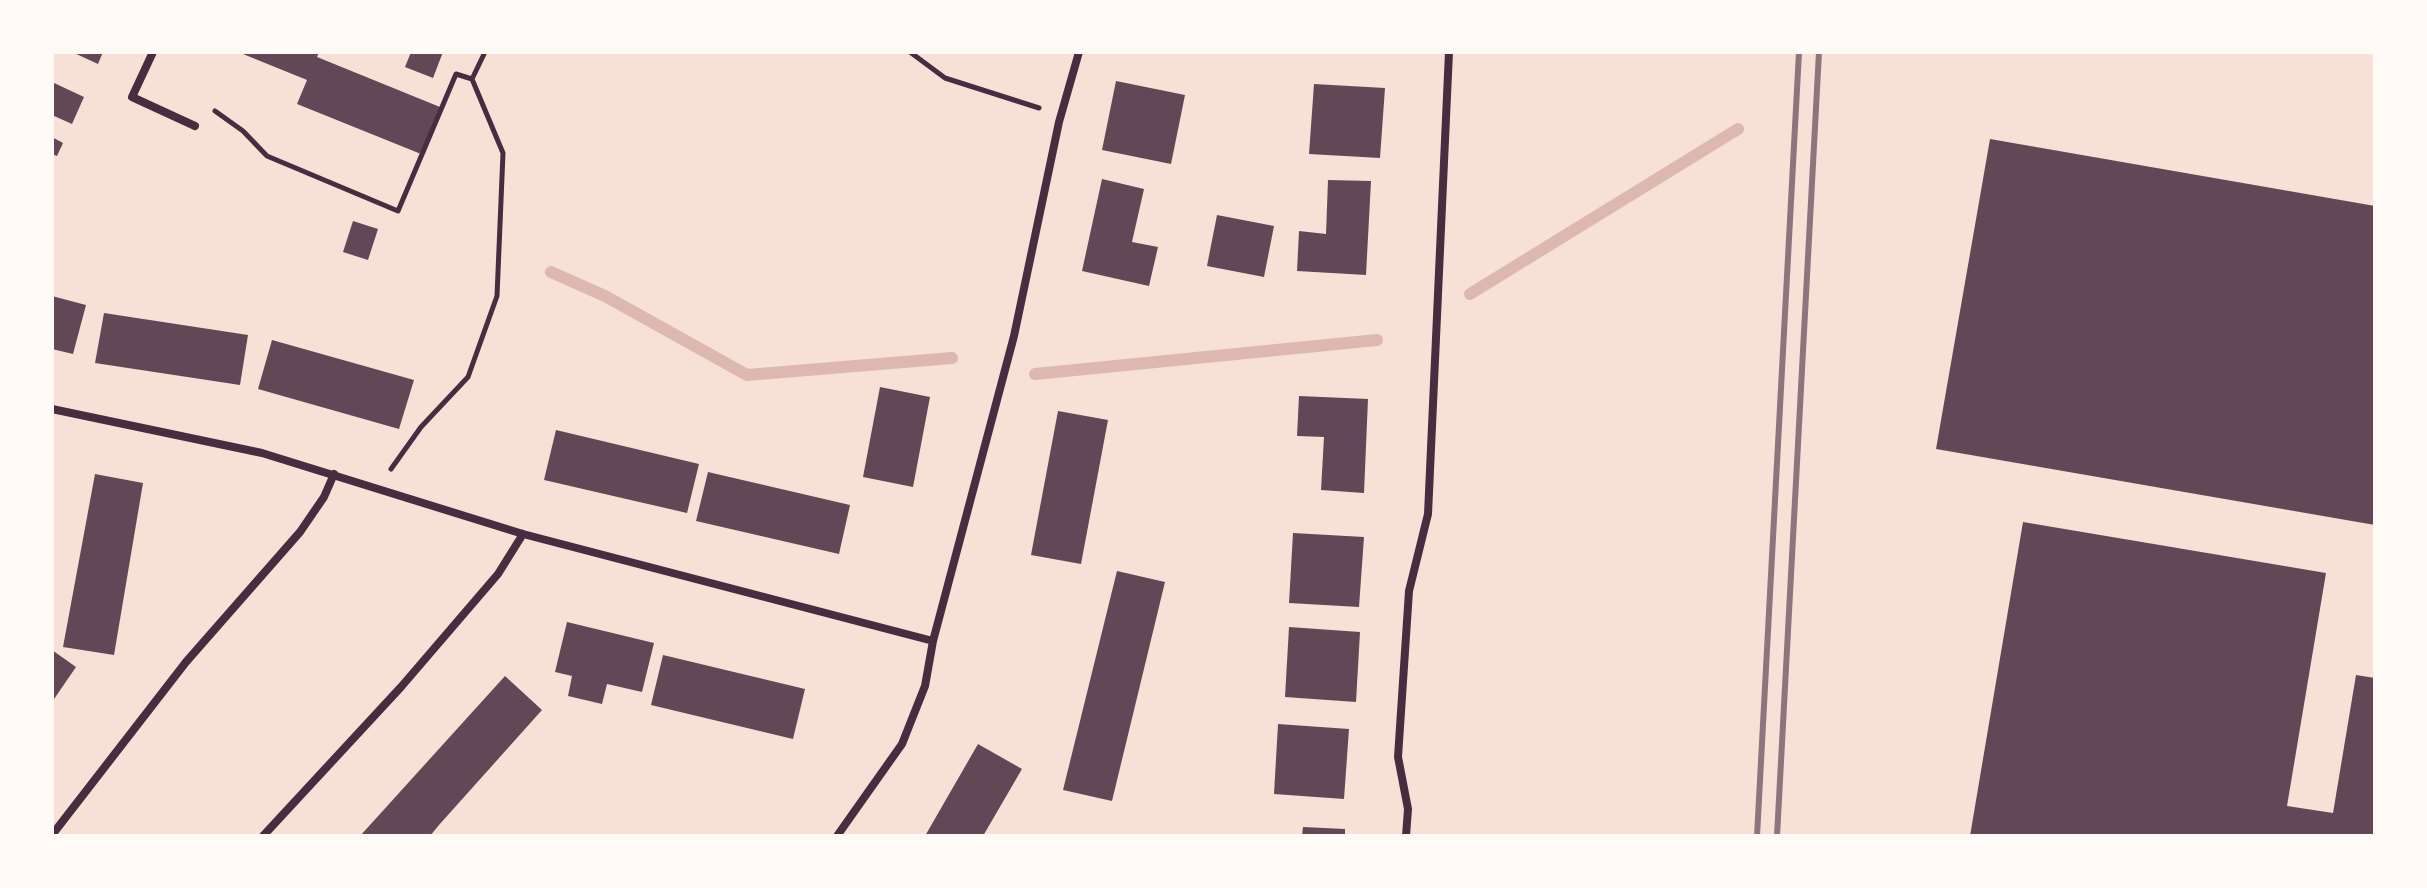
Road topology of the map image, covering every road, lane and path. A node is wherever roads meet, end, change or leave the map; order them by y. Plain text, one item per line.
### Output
1 (153, 52) edge
2 (485, 52) edge
3 (910, 52) edge
4 (1079, 52) edge
5 (1449, 52) edge
6 (472, 79) junction
7 (1061, 114) junction
8 (195, 126) joint
9 (52, 409) edge
10 (334, 474) junction
11 (378, 487) junction
12 (523, 534) junction
13 (933, 641) junction
14 (52, 835) edge
15 (263, 836) edge
16 (837, 836) edge
17 (1406, 836) edge

1 - 8 street
2 - 6 path
3 - 7 path
4 - 7 street
5 - 17 street
6 - 8 path
6 - 11 path
7 - 13 street
9 - 10 street
10 - 11 street
10 - 14 street
11 - 12 street
12 - 13 street
12 - 15 street
13 - 16 street

